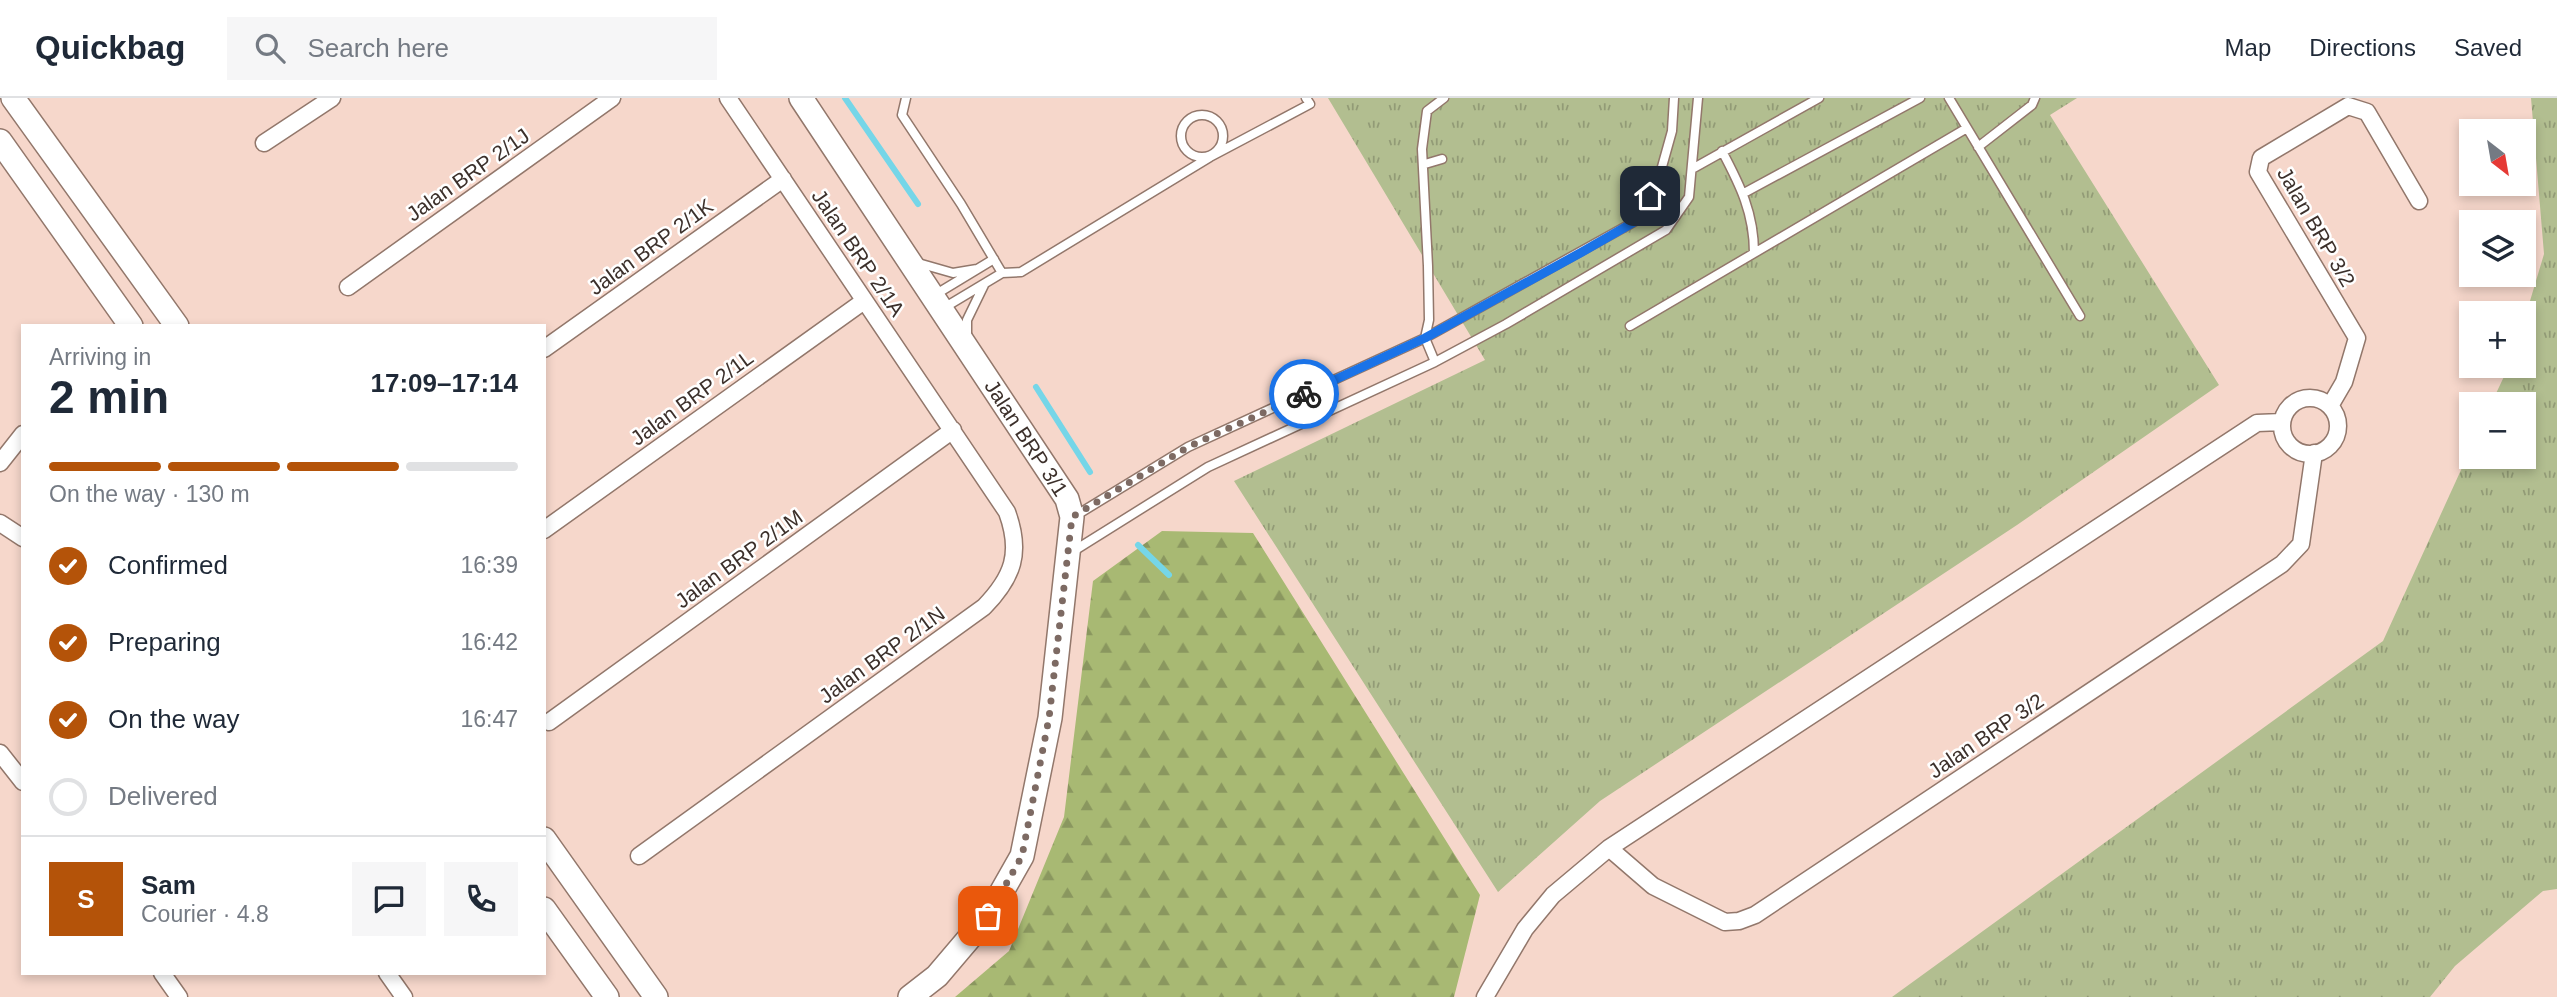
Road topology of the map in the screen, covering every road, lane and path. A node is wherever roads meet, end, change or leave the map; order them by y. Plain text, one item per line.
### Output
1 (13, 98) edge
2 (332, 98) edge
3 (612, 98) edge
4 (728, 98) edge
5 (801, 98) edge
6 (906, 98) edge
7 (1306, 98) edge
8 (1444, 98) edge
9 (1674, 98) edge
10 (1698, 98) edge
11 (1819, 98) edge
12 (1920, 98) edge
13 (1950, 98) edge
14 (2035, 98) edge
15 (1967, 128) junction
16 (0, 141) edge
17 (264, 143) dead end
18 (1978, 146) junction
19 (1721, 151) junction
20 (1210, 157) junction
21 (1442, 159) dead end
22 (1425, 164) junction
23 (1692, 169) junction
24 (783, 179) junction
25 (1744, 193) junction
26 (2420, 201) dead end
27 (1754, 253) junction
28 (909, 259) junction
29 (994, 259) junction
30 (977, 269) junction
31 (1002, 273) junction
32 (986, 283) junction
33 (348, 287) dead end
34 (864, 301) junction
35 (938, 302) junction
36 (2080, 316) dead end
37 (130, 324) edge
38 (176, 324) edge
39 (1630, 326) dead end
40 (1425, 338) junction
41 (966, 345) junction
42 (546, 348) edge
43 (1435, 362) junction
44 (2330, 406) junction
45 (2283, 422) junction
46 (953, 430) junction
47 (21, 437) edge
48 (2314, 453) junction
49 (0, 463) edge
50 (1072, 517) junction
51 (0, 523) edge
52 (546, 529) edge
53 (21, 537) edge
54 (1070, 553) junction
55 (549, 722) dead end
56 (0, 752) edge
57 (21, 779) edge
58 (546, 842) edge
59 (1609, 848) junction
60 (639, 856) dead end
61 (546, 912) edge
62 (163, 975) edge
63 (388, 975) edge
64 (179, 997) edge
65 (404, 997) edge
66 (607, 997) edge
67 (656, 997) edge
68 (910, 997) edge
69 (1485, 997) edge

1 - 38 street
2 - 17 street
3 - 33 street, Jalan BRP 2/1J
4 - 24 street, Jalan BRP 2/1A
5 - 28 street, Jalan BRP 3/1
6 - 29 lane
7 - 20 lane
8 - 22 lane
9 - 40 lane
10 - 23 lane
11 - 19 lane
12 - 25 lane
13 - 15 lane
14 - 18 lane
15 - 18 lane
15 - 27 lane
16 - 37 street
18 - 36 lane
19 - 23 lane
19 - 25 lane
20 - 20 lane
20 - 31 lane
21 - 22 lane
22 - 40 lane
23 - 43 lane
24 - 34 street, Jalan BRP 2/1A
24 - 42 street, Jalan BRP 2/1K
25 - 27 lane
26 - 44 street, Jalan BRP 3/2
27 - 39 lane
28 - 30 lane
28 - 35 street, Jalan BRP 3/1
29 - 30 lane
29 - 31 lane
30 - 35 lane
31 - 32 lane
32 - 35 lane
32 - 41 lane
34 - 46 street, Jalan BRP 2/1A
34 - 52 street, Jalan BRP 2/1L
35 - 41 street, Jalan BRP 3/1
40 - 43 lane
40 - 50 lane
41 - 50 street, Jalan BRP 3/1
43 - 54 lane
44 - 45 street
44 - 48 street
45 - 48 street
45 - 59 street
46 - 55 street, Jalan BRP 2/1M
46 - 60 street, Jalan BRP 2/1N
47 - 49 street
48 - 59 street, Jalan BRP 3/2
50 - 54 street, Jalan BRP 3/1
51 - 53 street
54 - 68 street, Jalan BRP 3/1
56 - 57 street
58 - 67 street
59 - 69 street
61 - 66 street
62 - 64 street
63 - 65 street

